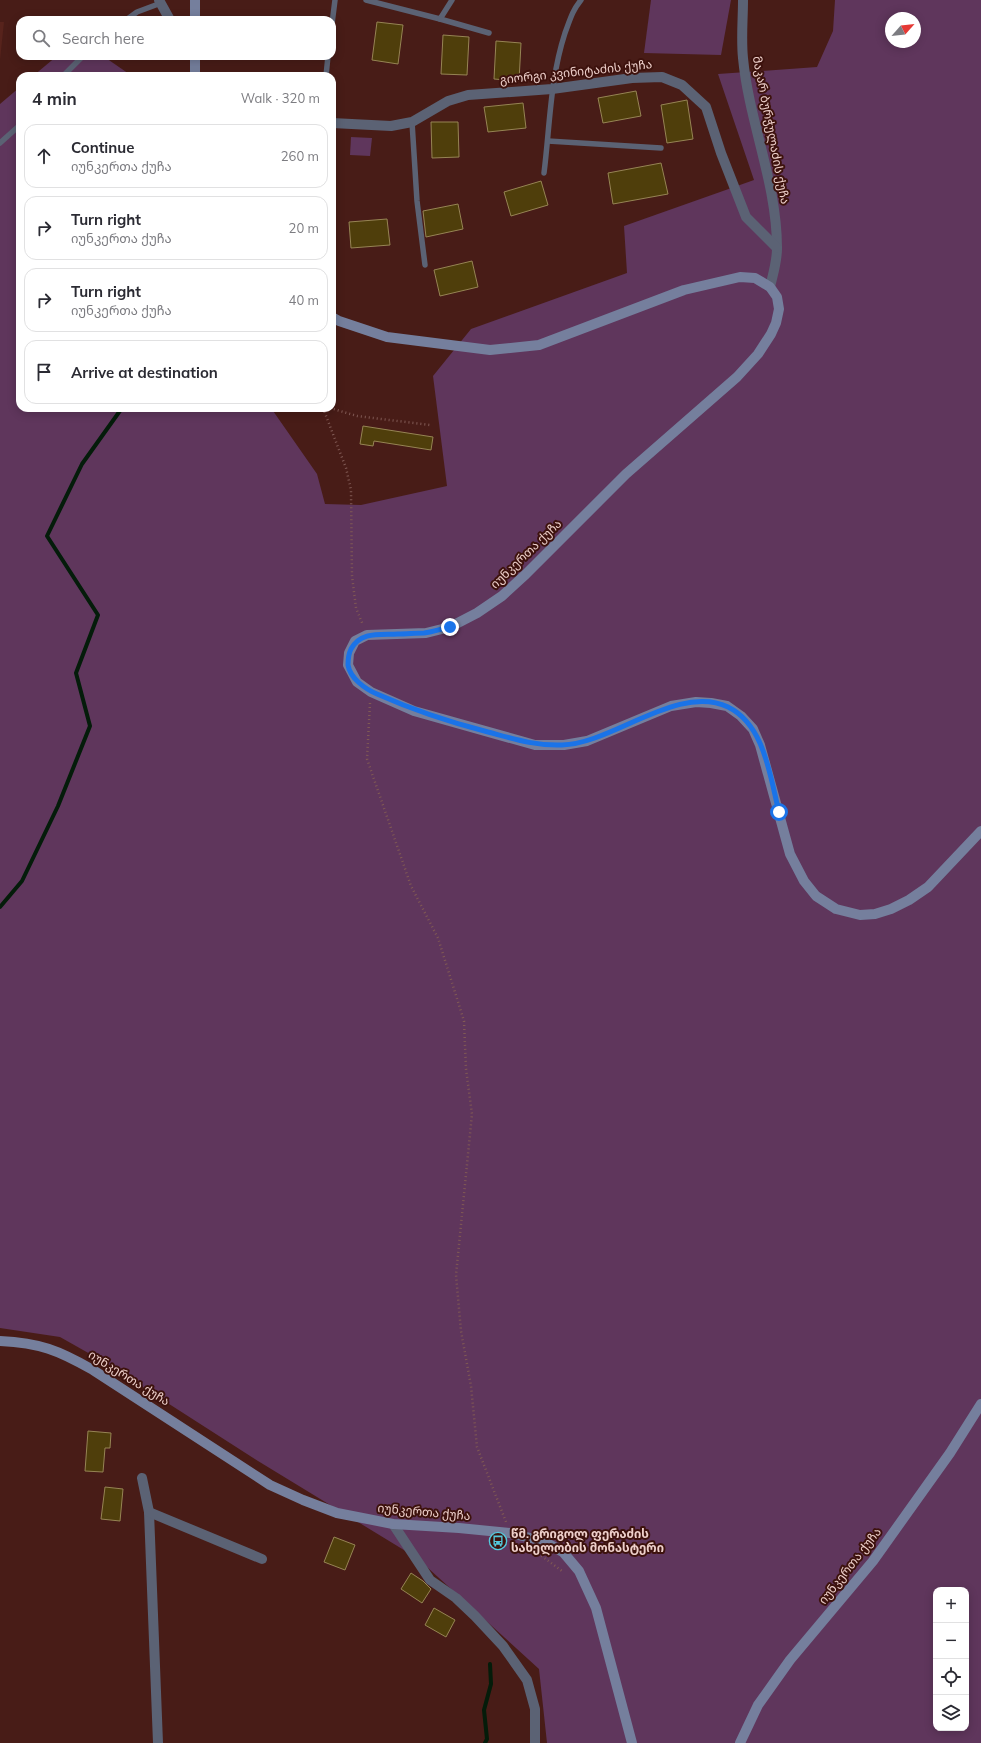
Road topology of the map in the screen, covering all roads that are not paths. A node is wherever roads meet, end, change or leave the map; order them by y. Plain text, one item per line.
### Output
1 (195, 0) edge
2 (335, 0) edge
3 (366, 0) edge
4 (452, 0) edge
5 (581, 0) edge
6 (743, 0) edge
7 (160, 2) edge
8 (132, 16) edge
9 (168, 16) edge
10 (195, 16) edge
11 (333, 16) edge
12 (440, 19) junction
13 (489, 33) dead end
14 (78, 60) edge
15 (194, 60) edge
16 (328, 60) edge
17 (66, 72) edge
18 (195, 72) edge
19 (326, 72) edge
20 (552, 89) junction
21 (412, 122) junction
22 (336, 123) edge
23 (16, 129) edge
24 (548, 141) junction
25 (0, 143) edge
26 (661, 148) dead end
27 (544, 173) dead end
28 (776, 248) junction
29 (425, 265) dead end
30 (770, 287) junction
31 (336, 319) edge
32 (981, 831) edge
33 (0, 1341) edge
34 (981, 1404) edge
35 (142, 1478) dead end
36 (149, 1512) junction
37 (393, 1524) junction
38 (262, 1559) dead end
39 (158, 1743) edge
40 (535, 1743) edge
41 (632, 1743) edge
42 (740, 1743) edge

1 - 10 main road
2 - 11 lane
3 - 12 lane
4 - 12 lane
5 - 20 lane
6 - 28 street, მაკარ ბურჭულაძის ქუჩა
7 - 8 lane
7 - 9 street
12 - 13 lane
14 - 17 lane
15 - 18 main road
16 - 19 lane
20 - 21 street, გიორგი კვინიტაძის ქუჩა
20 - 24 lane
20 - 28 street, გიორგი კვინიტაძის ქუჩა
21 - 22 street, გიორგი კვინიტაძის ქუჩა
21 - 29 lane
23 - 25 lane
24 - 26 lane
24 - 27 lane
28 - 30 street, მაკარ ბურჭულაძის ქუჩა
30 - 31 main road
30 - 32 main road, იუნკერთა ქუჩა
33 - 37 main road, იუნკერთა ქუჩა
34 - 42 main road, იუნკერთა ქუჩა
35 - 36 street
36 - 38 street
36 - 39 street
37 - 40 street
37 - 41 main road, იუნკერთა ქუჩა

